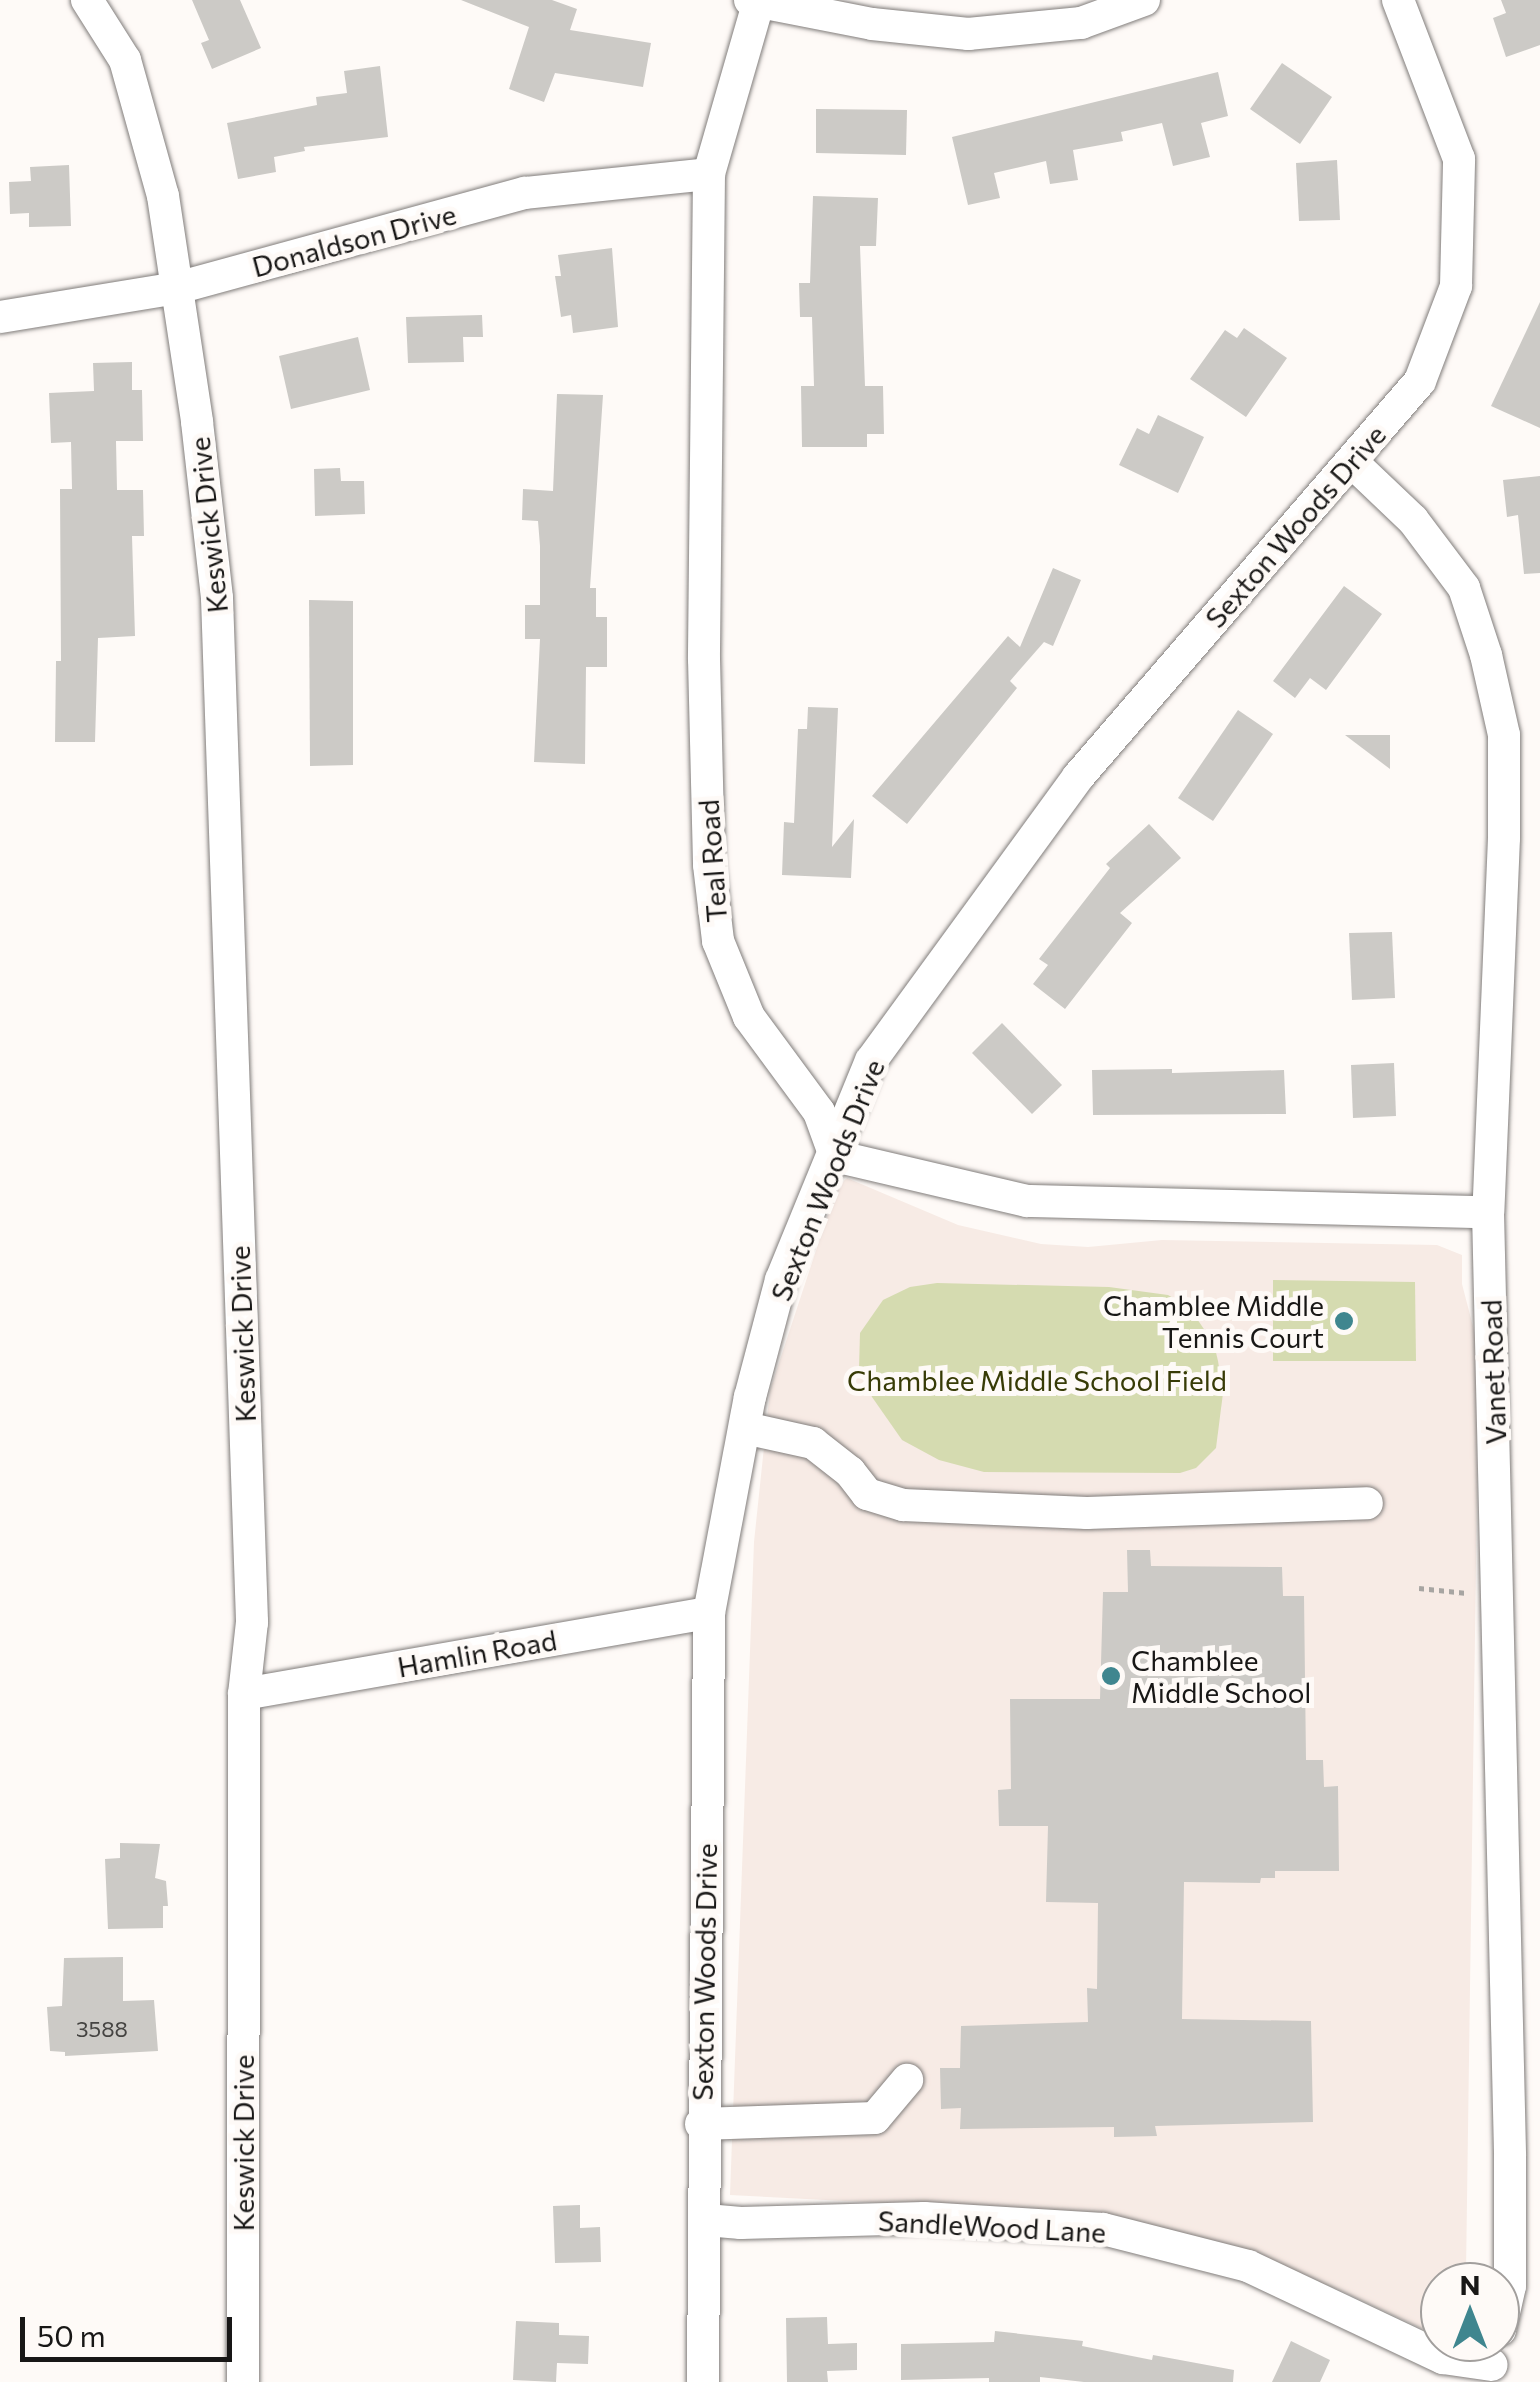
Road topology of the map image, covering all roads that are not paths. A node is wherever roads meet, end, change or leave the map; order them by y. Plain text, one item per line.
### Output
1 (87, 0) edge
2 (1144, 0) edge
3 (1398, 0) edge
4 (754, 2) edge
5 (709, 174) junction
6 (177, 288) junction
7 (0, 317) edge
8 (1352, 462) junction
9 (835, 1156) junction
10 (1488, 1212) junction
11 (744, 1428) junction
12 (1367, 1504) dead end
13 (709, 1613) junction
14 (244, 1694) junction
15 (907, 2080) dead end
16 (701, 2124) junction
17 (706, 2220) junction
18 (1510, 2262) edge
19 (1492, 2363) edge
20 (243, 2382) edge
21 (702, 2382) edge

1 - 6 street, Keswick Drive
2 - 4 street
3 - 8 street, Sexton Woods Drive
4 - 5 street, Teal Road
5 - 6 street, Donaldson Drive
5 - 9 street, Teal Road
6 - 7 street, Donaldson Drive
6 - 14 street, Keswick Drive
8 - 9 street, Sexton Woods Drive
8 - 10 street, Vanet Road
9 - 10 street
9 - 11 street, Sexton Woods Drive
10 - 18 street, Vanet Road
11 - 12 street
11 - 13 street, Sexton Woods Drive
13 - 14 street, Hamlin Road
13 - 16 street, Sexton Woods Drive
14 - 20 street, Keswick Drive
15 - 16 street
16 - 17 street, Sexton Woods Drive
17 - 19 street, SandleWood Lane
17 - 21 street, Sexton Woods Drive

